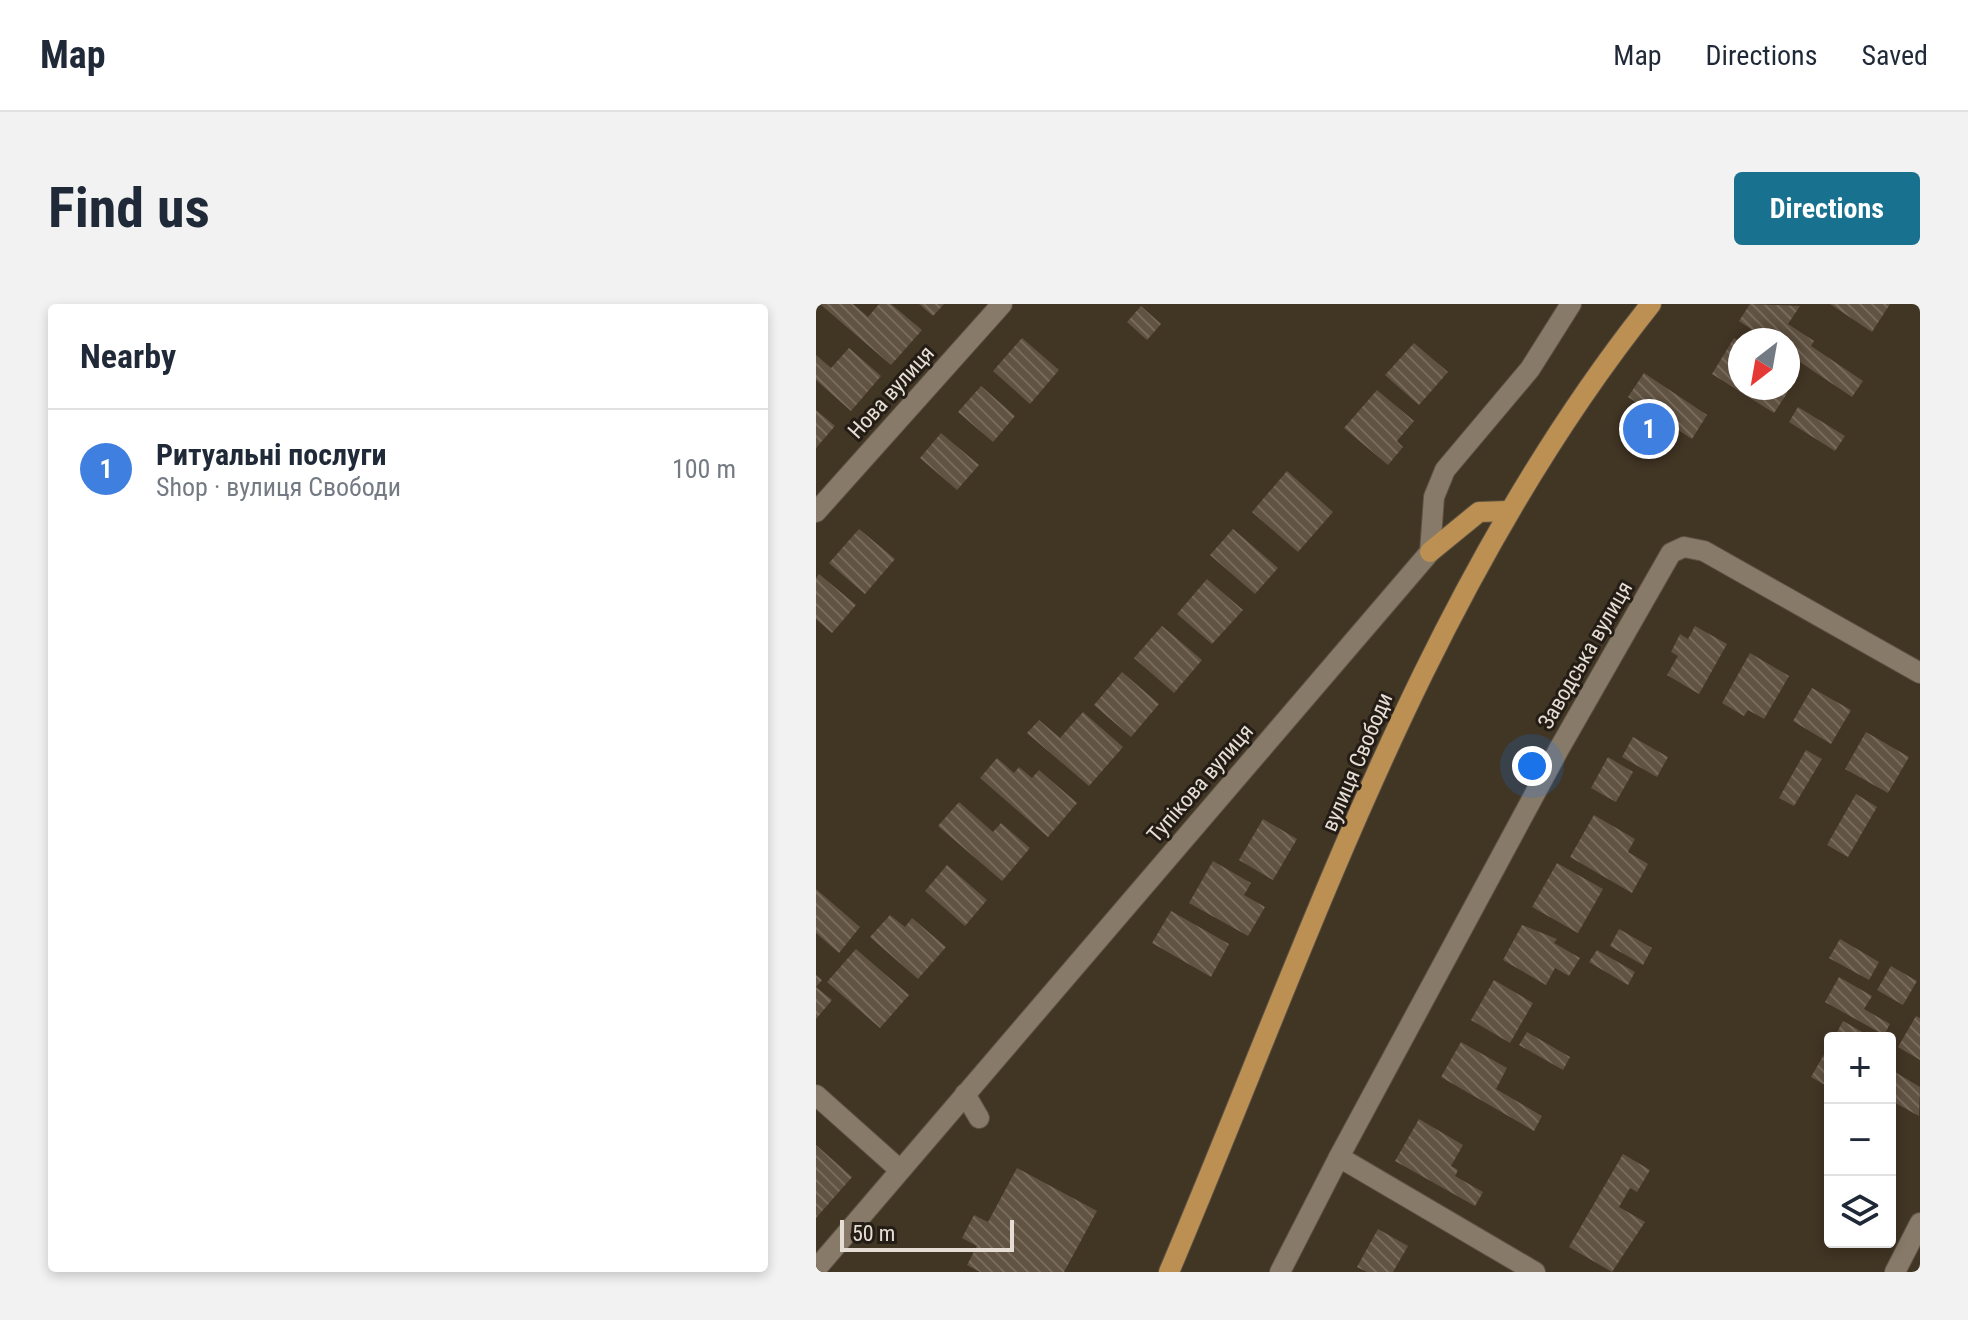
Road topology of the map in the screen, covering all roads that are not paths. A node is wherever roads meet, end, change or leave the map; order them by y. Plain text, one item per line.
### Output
1 (1002, 304) edge
2 (1571, 304) edge
3 (1651, 304) edge
4 (1508, 511) junction
5 (816, 512) edge
6 (1430, 552) junction
7 (1920, 673) edge
8 (965, 1094) junction
9 (816, 1095) edge
10 (979, 1118) dead end
11 (1339, 1157) junction
12 (900, 1170) junction
13 (1920, 1223) edge
14 (816, 1269) edge
15 (1900, 1269) edge
16 (1169, 1272) edge
17 (1280, 1272) edge
18 (1535, 1272) edge

1 - 5 street, Нова вулиця
2 - 6 street
3 - 4 main road, вулиця Свободи
4 - 6 main road
4 - 16 main road, вулиця Свободи
6 - 8 street, Тупікова вулиця
7 - 11 street, Заводська вулиця
8 - 10 street
8 - 12 street, Тупікова вулиця
9 - 12 street
11 - 17 street, Заводська вулиця
11 - 18 street
12 - 14 street, Тупікова вулиця
13 - 15 street

